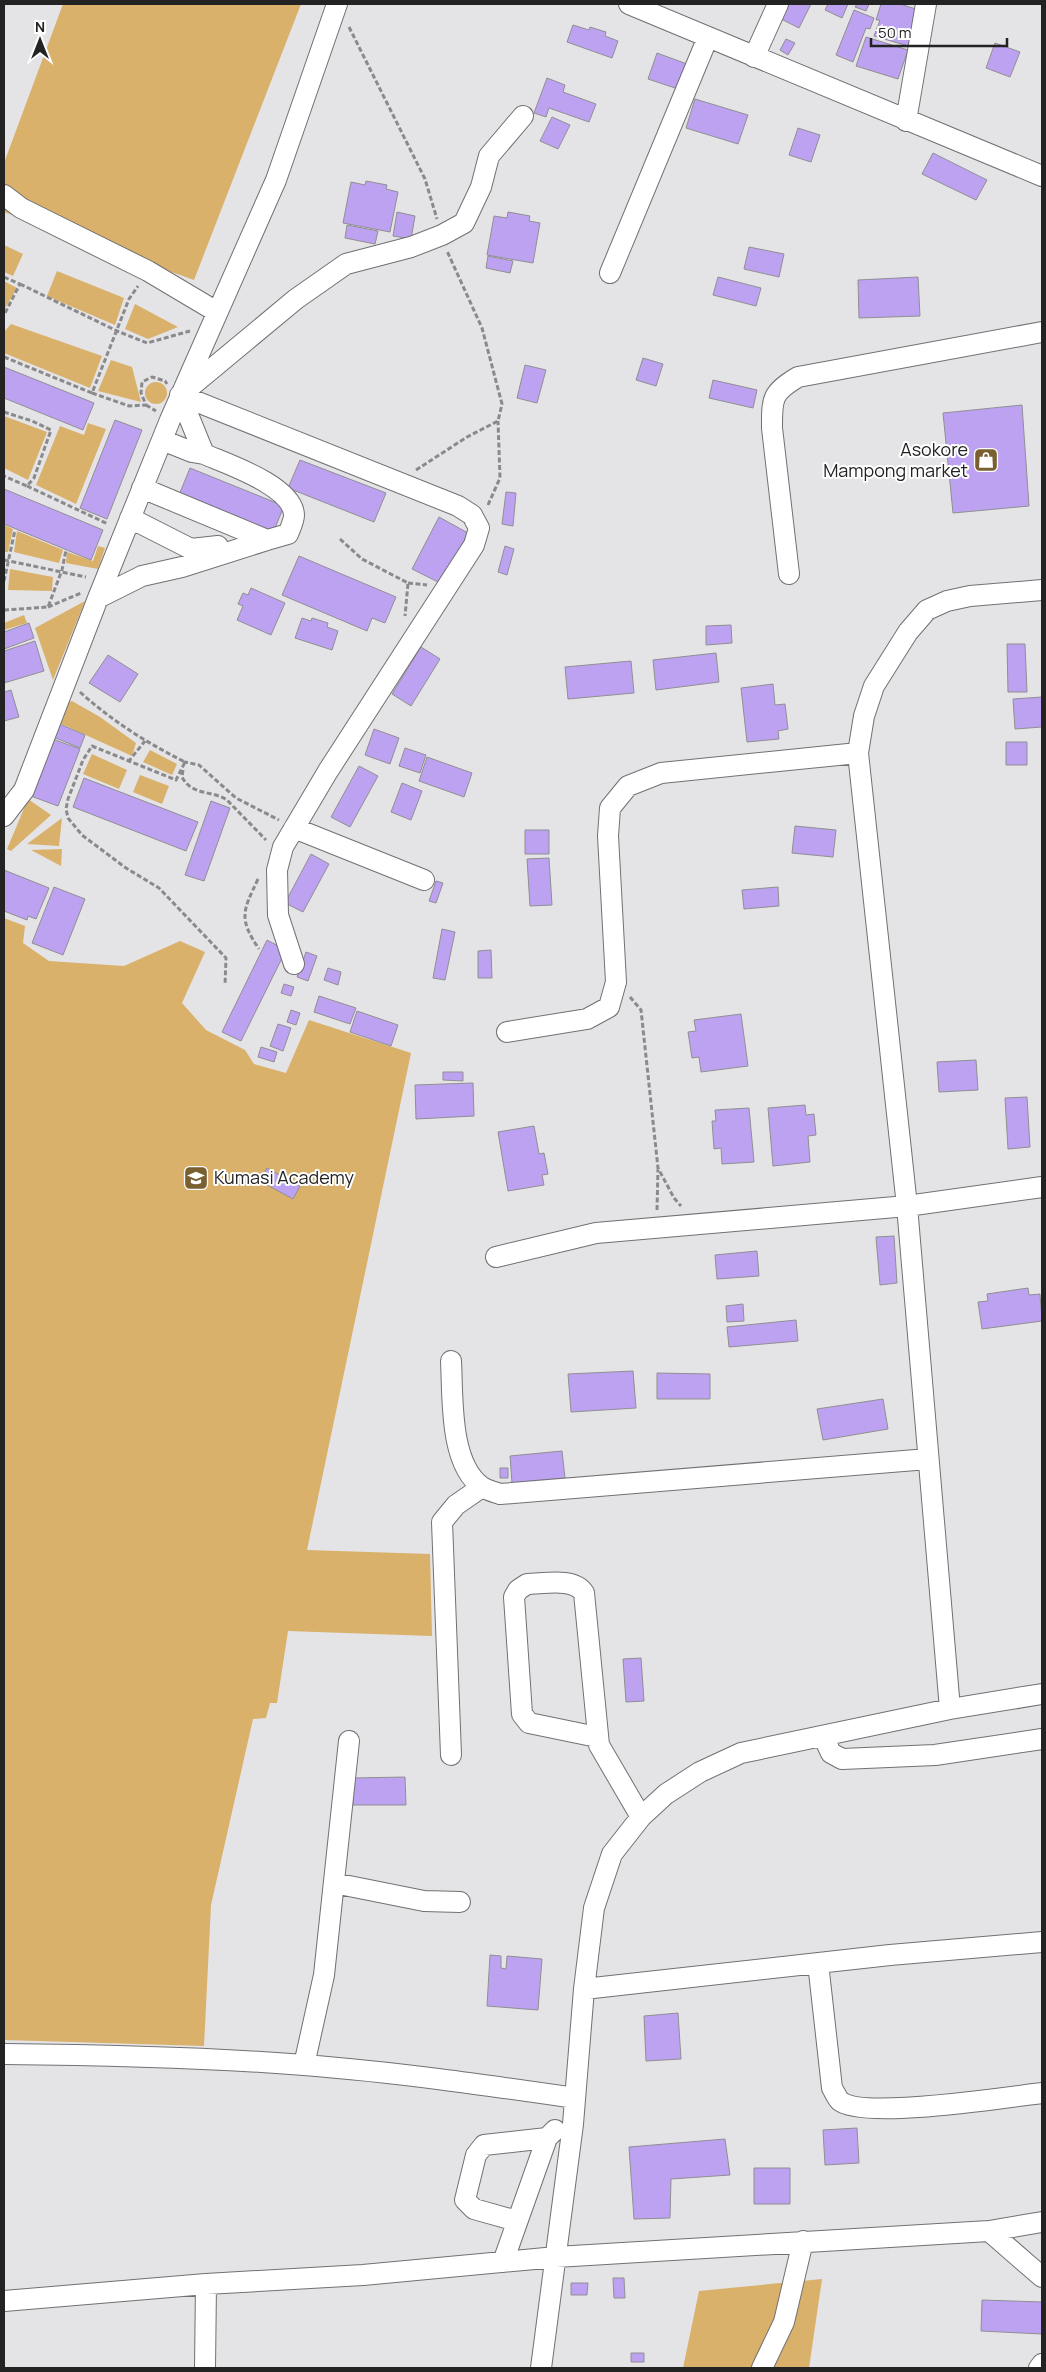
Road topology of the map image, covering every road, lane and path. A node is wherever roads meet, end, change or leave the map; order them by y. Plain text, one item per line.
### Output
1 (337, 4) edge
2 (629, 4) edge
3 (778, 4) edge
4 (926, 4) edge
5 (708, 37) junction
6 (754, 57) junction
7 (523, 116) dead end
8 (906, 121) junction
9 (1042, 176) edge
10 (4, 195) edge
11 (148, 271) junction
12 (610, 273) dead end
13 (4, 276) edge
14 (20, 284) junction
15 (4, 316) edge
16 (214, 319) junction
17 (116, 331) junction
18 (1042, 332) edge
19 (4, 357) edge
20 (92, 393) junction
21 (180, 395) junction
22 (4, 412) edge
23 (498, 421) dead end
24 (162, 440) junction
25 (204, 454) junction
26 (4, 476) edge
27 (27, 486) junction
28 (142, 488) junction
29 (128, 525) junction
30 (479, 528) junction
31 (15, 530) dead end
32 (340, 538) dead end
33 (267, 540) junction
34 (66, 550) dead end
35 (6, 560) edge
36 (62, 570) junction
37 (788, 574) dead end
38 (4, 581) edge
39 (101, 590) junction
40 (1042, 590) edge
41 (48, 607) junction
42 (4, 610) edge
43 (416, 633) junction
44 (66, 680) junction
45 (145, 741) junction
46 (858, 753) junction
47 (128, 762) junction
48 (185, 762) junction
49 (4, 816) edge
50 (294, 828) junction
51 (272, 844) dead end
52 (424, 880) dead end
53 (294, 964) dead end
54 (616, 982) junction
55 (225, 985) dead end
56 (507, 1032) dead end
57 (658, 1168) junction
58 (1042, 1187) edge
59 (907, 1206) junction
60 (698, 1225) junction
61 (657, 1229) junction
62 (496, 1256) dead end
63 (451, 1362) dead end
64 (928, 1459) junction
65 (482, 1487) junction
66 (1042, 1694) edge
67 (950, 1709) junction
68 (823, 1736) junction
69 (597, 1737) junction
70 (1042, 1739) edge
71 (349, 1740) dead end
72 (450, 1755) dead end
73 (641, 1817) junction
74 (334, 1883) junction
75 (460, 1902) dead end
76 (1042, 1942) edge
77 (818, 1963) junction
78 (584, 1989) junction
79 (4, 2054) edge
80 (304, 2065) junction
81 (1042, 2093) edge
82 (575, 2098) junction
83 (573, 2124) junction
84 (547, 2138) junction
85 (517, 2221) junction
86 (1042, 2222) edge
87 (989, 2231) junction
88 (803, 2241) junction
89 (556, 2257) junction
90 (503, 2262) junction
91 (1042, 2277) edge
92 (206, 2284) junction
93 (4, 2301) edge
94 (1042, 2364) edge
95 (205, 2368) edge
96 (541, 2368) edge
97 (762, 2368) edge
98 (1038, 2368) edge

1 - 16 street
2 - 5 street
3 - 6 street
4 - 8 street
5 - 6 street
5 - 12 street
6 - 8 street
7 - 21 street
8 - 9 street
10 - 11 street
11 - 16 street
11 - 17 path
13 - 14 path
14 - 15 path
14 - 17 path
16 - 17 path
16 - 21 street
17 - 20 path
18 - 37 street
19 - 20 path
20 - 21 path
21 - 24 street
21 - 25 street
21 - 30 street
22 - 27 path
23 - 30 path
24 - 25 street
24 - 28 street
25 - 33 street
26 - 27 path
27 - 29 path
28 - 29 street
28 - 33 street
29 - 33 street
29 - 39 street
30 - 43 street
31 - 35 path
32 - 43 path
33 - 39 street
34 - 36 path
35 - 36 path
35 - 38 path
36 - 39 path
36 - 41 path
39 - 41 path
39 - 44 street
40 - 46 street
41 - 42 path
43 - 50 street
44 - 45 path
44 - 49 street
45 - 47 path
45 - 48 path
46 - 54 street
46 - 59 street
47 - 48 path
47 - 55 path
48 - 50 path
48 - 51 path
50 - 52 street
50 - 53 street
54 - 56 street
54 - 57 path
57 - 60 path
57 - 61 path
58 - 59 street
59 - 60 street
59 - 64 street
60 - 61 street
61 - 62 street
63 - 65 street
64 - 65 street
64 - 67 street
65 - 72 street
66 - 67 street
67 - 68 street
68 - 70 street
68 - 73 street
69 - 69 street
69 - 73 street
71 - 74 street
73 - 78 street
74 - 75 street
74 - 80 street
76 - 77 street
77 - 78 street
77 - 81 street
78 - 82 street
79 - 80 street
80 - 82 street
82 - 83 street
83 - 84 street
83 - 89 street
84 - 85 street
84 - 85 street
85 - 90 street
86 - 87 street
87 - 88 street
87 - 91 street
88 - 89 street
88 - 97 street
89 - 90 street
89 - 96 street
90 - 92 street
92 - 93 street
92 - 95 street
94 - 98 street

